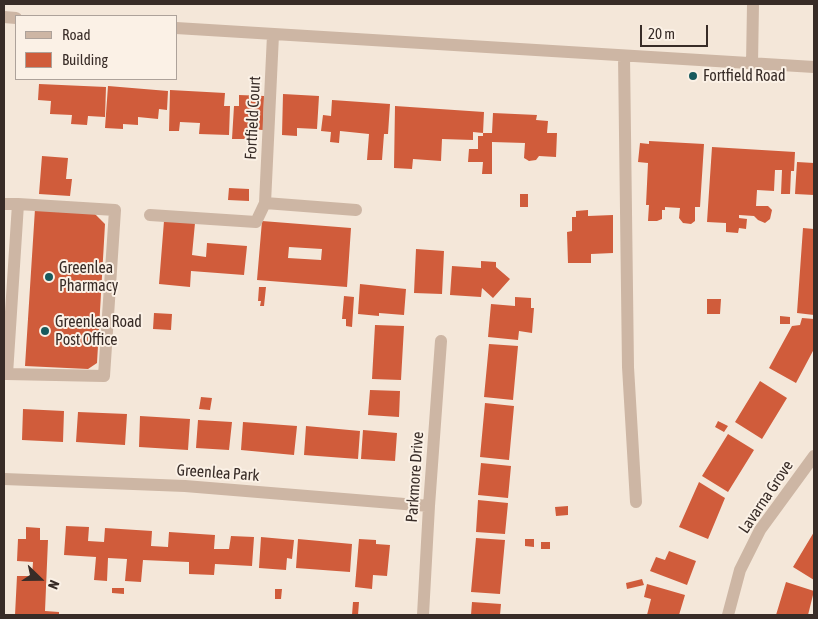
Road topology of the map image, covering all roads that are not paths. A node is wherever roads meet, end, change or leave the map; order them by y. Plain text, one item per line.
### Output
1 (753, 4) edge
2 (178, 28) edge
3 (273, 35) junction
4 (624, 56) junction
5 (752, 64) junction
6 (814, 67) edge
7 (265, 203) junction
8 (4, 204) edge
9 (18, 204) junction
10 (356, 210) dead end
11 (150, 215) dead end
12 (441, 341) dead end
13 (5, 374) edge
14 (814, 456) edge
15 (4, 479) edge
16 (636, 502) dead end
17 (429, 506) junction
18 (423, 615) edge
19 (728, 615) edge

1 - 5 street
2 - 3 street
3 - 4 street
3 - 7 street, Fortfield Court
4 - 5 street
4 - 16 street
5 - 6 street
7 - 10 street
7 - 11 street
8 - 9 street
9 - 13 street
9 - 13 street
12 - 17 street, Parkmore Drive
14 - 19 street, Lavarna Grove
15 - 17 street, Greenlea Park
17 - 18 street, Parkmore Drive

